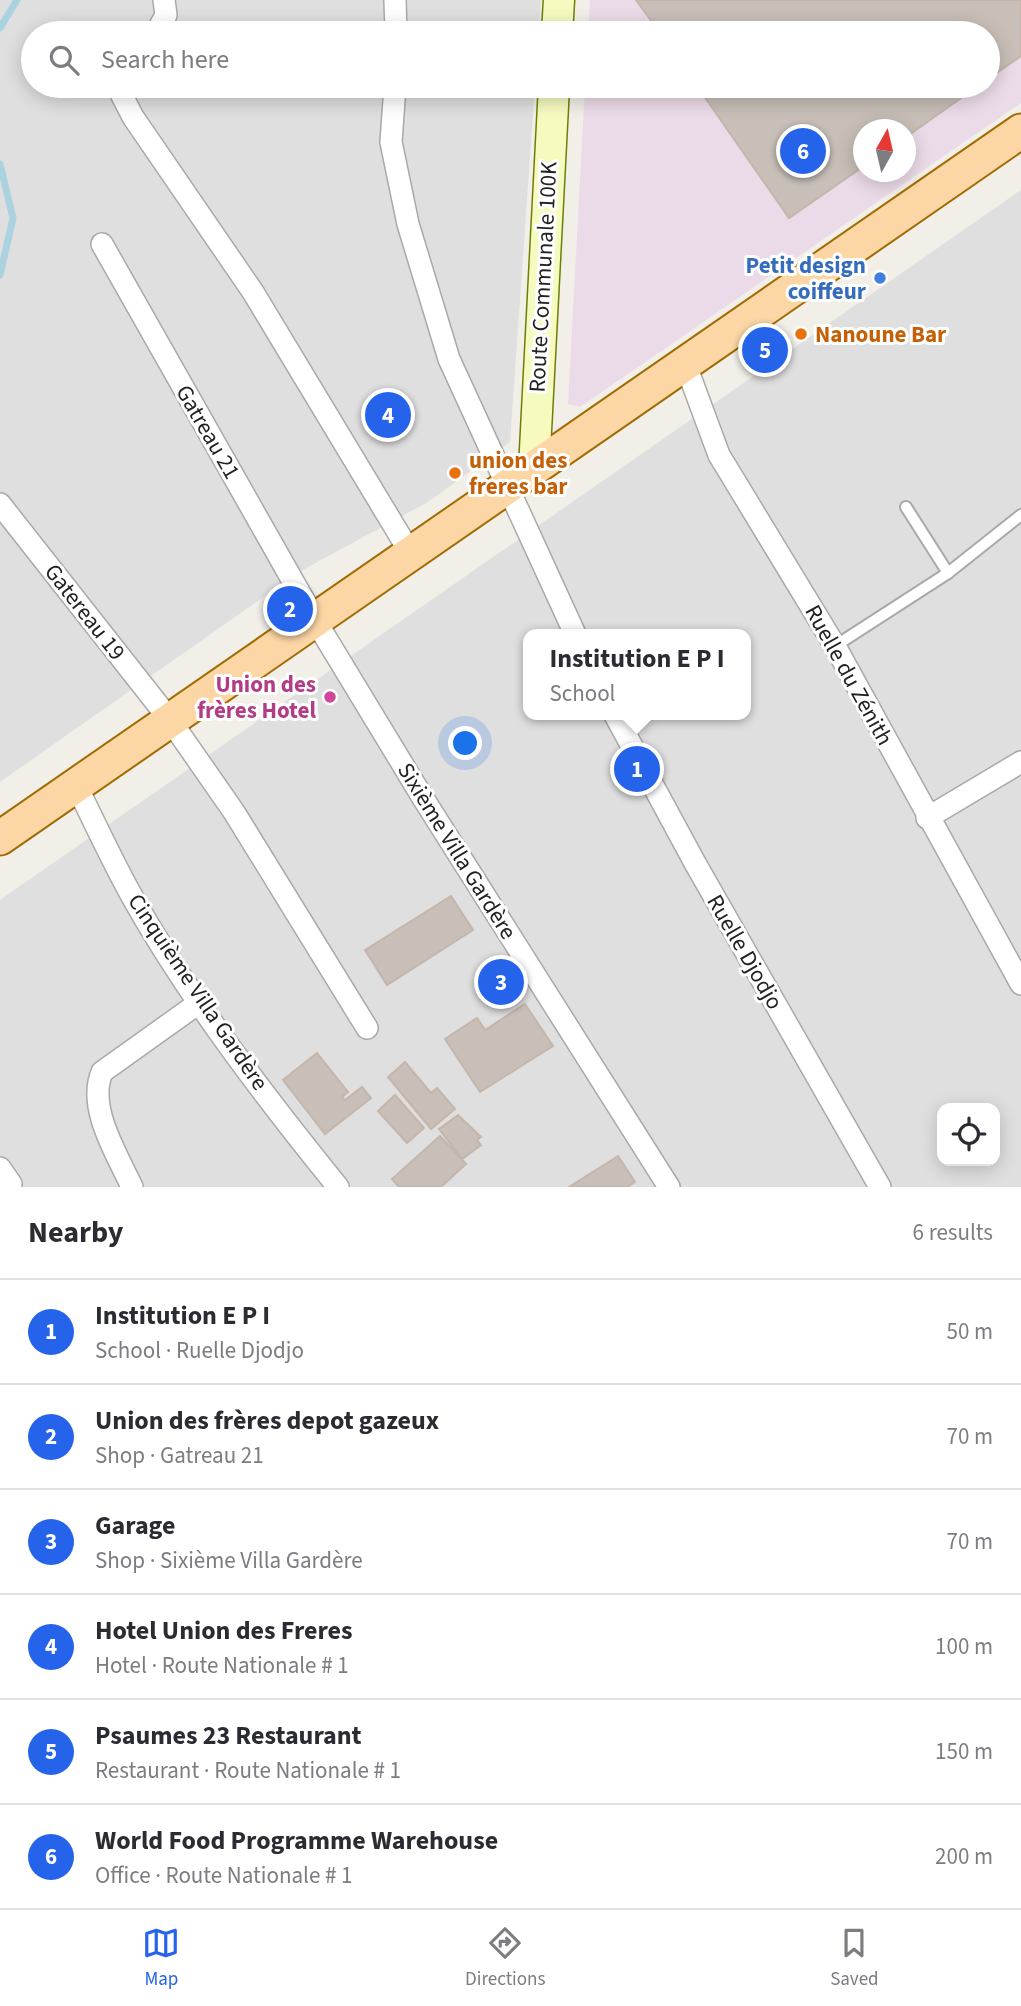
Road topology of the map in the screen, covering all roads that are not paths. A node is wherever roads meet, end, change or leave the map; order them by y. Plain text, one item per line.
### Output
1 (164, 0) edge
2 (395, 0) edge
3 (559, 0) edge
4 (163, 21) edge
5 (396, 21) edge
6 (558, 21) edge
7 (123, 98) edge
8 (393, 98) edge
9 (553, 98) edge
10 (1021, 131) edge
11 (102, 244) dead end
12 (685, 363) junction
13 (522, 477) junction
14 (0, 503) edge
15 (906, 508) dead end
16 (1021, 515) edge
17 (411, 554) junction
18 (948, 573) junction
19 (315, 620) junction
20 (573, 629) edge
21 (835, 646) junction
22 (170, 720) junction
23 (618, 720) edge
24 (1021, 762) edge
25 (76, 785) junction
26 (927, 818) junction
27 (0, 838) edge
28 (1021, 984) edge
29 (200, 1002) junction
30 (367, 1027) dead end
31 (132, 1187) edge
32 (338, 1187) edge
33 (669, 1187) edge
34 (880, 1187) edge

1 - 4 street
2 - 5 street
3 - 6 street
7 - 17 street
8 - 13 street
9 - 13 street, Route Communale 100K
10 - 12 main road
11 - 19 street, Gatreau 21
12 - 13 main road
12 - 21 street, Ruelle du Zénith
13 - 17 main road
13 - 20 street
14 - 22 street, Gatereau 19
15 - 18 lane
16 - 18 lane
17 - 19 main road
18 - 21 lane
19 - 22 main road
19 - 33 street, Sixième Villa Gardère
21 - 26 street, Ruelle du Zénith
22 - 25 main road
22 - 30 street, Gatereau 19
23 - 34 street, Ruelle Djodjo
24 - 26 street
25 - 27 main road
25 - 29 street, Cinquième Villa Gardère
26 - 28 street, Ruelle du Zénith
29 - 31 street
29 - 32 street, Cinquième Villa Gardère

